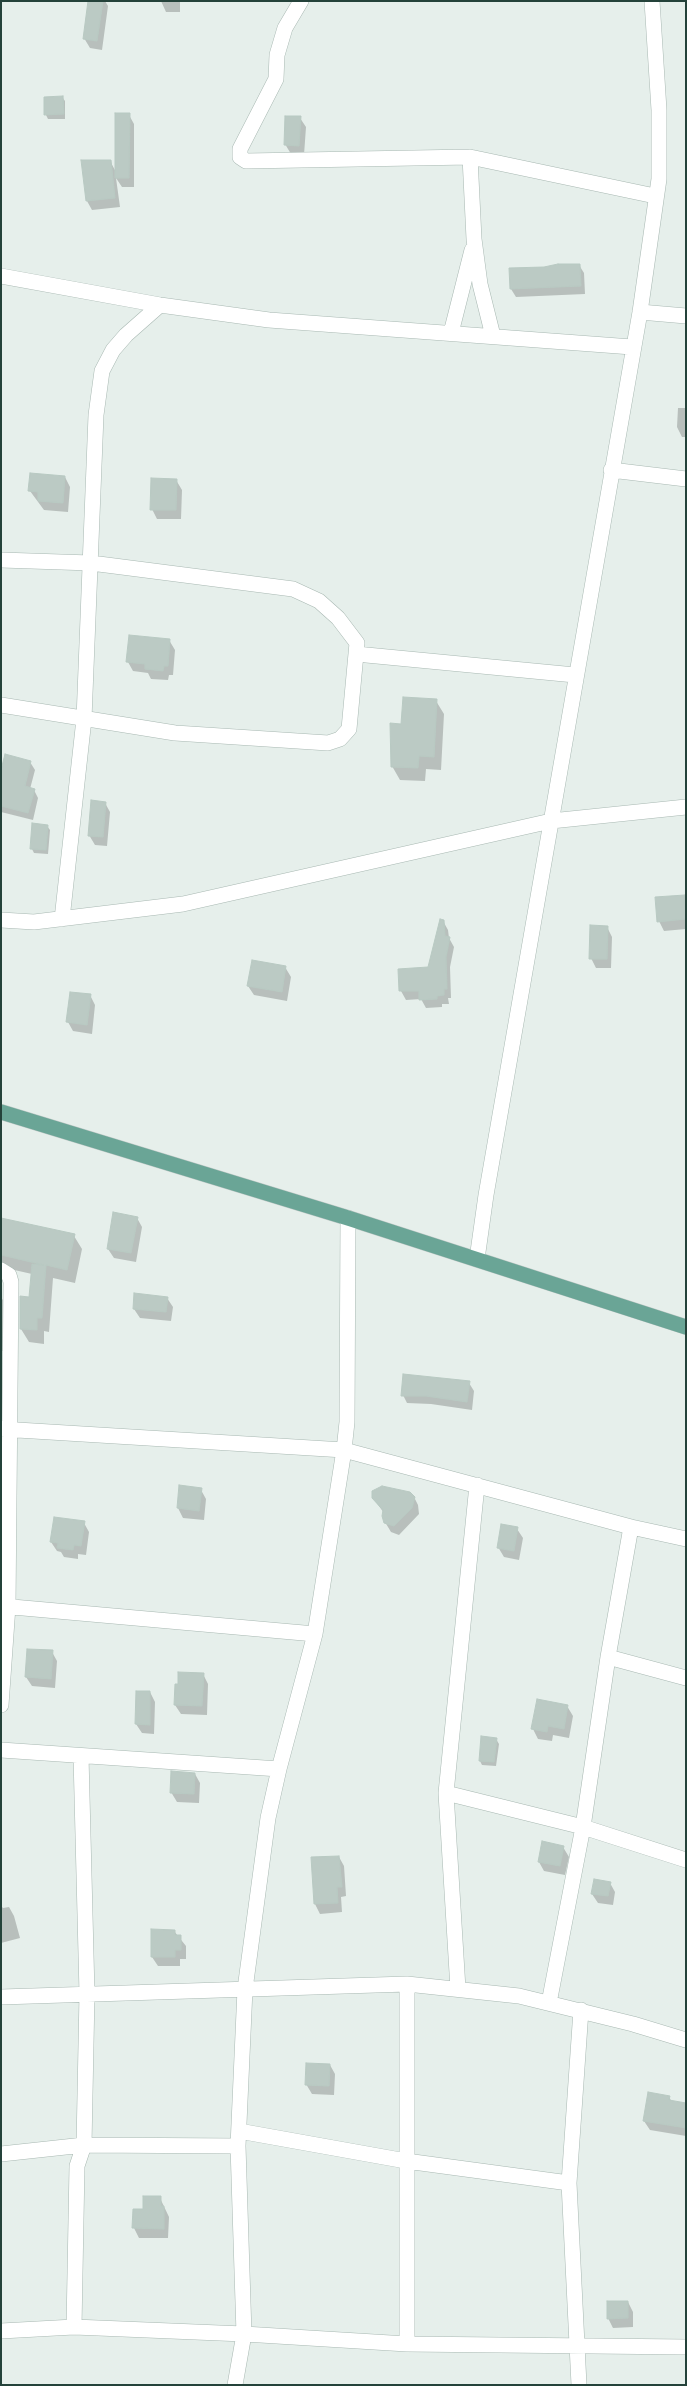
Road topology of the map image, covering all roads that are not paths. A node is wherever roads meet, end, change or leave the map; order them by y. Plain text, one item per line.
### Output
1 (301, 1) edge
2 (652, 1) edge
3 (470, 157) junction
4 (655, 196) junction
5 (474, 238) junction
6 (1, 276) edge
7 (160, 305) junction
8 (640, 312) junction
9 (686, 316) edge
10 (451, 333) junction
11 (493, 336) junction
12 (632, 347) junction
13 (611, 470) junction
14 (686, 479) edge
15 (1, 560) edge
16 (91, 563) junction
17 (356, 654) junction
18 (576, 675) junction
19 (1, 705) edge
20 (84, 719) junction
21 (686, 807) edge
22 (551, 822) junction
23 (62, 919) junction
24 (1, 920) edge
25 (1, 1112) edge
26 (348, 1218) junction
27 (477, 1260) junction
28 (1, 1270) edge
29 (686, 1327) edge
30 (6, 1430) edge
31 (344, 1450) junction
32 (477, 1485) junction
33 (630, 1527) junction
34 (686, 1539) edge
35 (5, 1606) edge
36 (315, 1634) junction
37 (608, 1657) junction
38 (686, 1678) edge
39 (1, 1705) edge
40 (1, 1750) edge
41 (81, 1756) junction
42 (278, 1769) junction
43 (446, 1793) junction
44 (583, 1827) junction
45 (686, 1860) edge
46 (407, 1984) junction
47 (245, 1989) junction
48 (458, 1989) junction
49 (87, 1994) junction
50 (1, 1997) edge
51 (549, 2003) junction
52 (581, 2010) junction
53 (686, 2040) edge
54 (239, 2130) junction
55 (84, 2145) junction
56 (238, 2146) junction
57 (1, 2154) edge
58 (406, 2160) junction
59 (569, 2183) junction
60 (74, 2327) junction
61 (1, 2331) edge
62 (244, 2334) junction
63 (408, 2344) junction
64 (576, 2347) junction
65 (686, 2347) edge
66 (236, 2385) edge
67 (579, 2385) edge

1 - 3 street
2 - 4 street
3 - 4 street
3 - 5 street
4 - 8 street
5 - 10 street
5 - 11 street
6 - 7 street
7 - 10 street
7 - 16 street
8 - 9 street
8 - 12 street
10 - 11 street
11 - 12 street
12 - 13 street
13 - 14 street
13 - 18 street
15 - 16 street
16 - 17 street
16 - 20 street
17 - 18 street
17 - 20 street
18 - 22 street
19 - 20 street
20 - 23 street
21 - 22 street
22 - 23 street
22 - 27 street
23 - 24 street
25 - 26 main road
26 - 27 main road
26 - 31 street
27 - 29 main road
28 - 30 street
30 - 31 street
30 - 35 street
31 - 32 street
31 - 36 street
32 - 33 street
32 - 43 street
33 - 34 street
33 - 37 street
35 - 36 street
35 - 39 street
36 - 42 street
37 - 38 street
37 - 44 street
40 - 41 street
41 - 42 street
41 - 49 street
42 - 47 street
43 - 44 street
43 - 48 street
44 - 45 street
44 - 51 street
46 - 47 street
46 - 48 street
46 - 58 street
47 - 49 street
47 - 54 street
48 - 51 street
49 - 50 street
49 - 55 street
51 - 52 street
52 - 53 street
52 - 59 street
54 - 56 street
54 - 58 street
55 - 56 street
55 - 57 street
55 - 60 street
56 - 62 street
58 - 59 street
58 - 63 street
59 - 64 street
60 - 61 street
60 - 62 street
62 - 63 street
62 - 66 street
63 - 64 street
64 - 65 street
64 - 67 street

